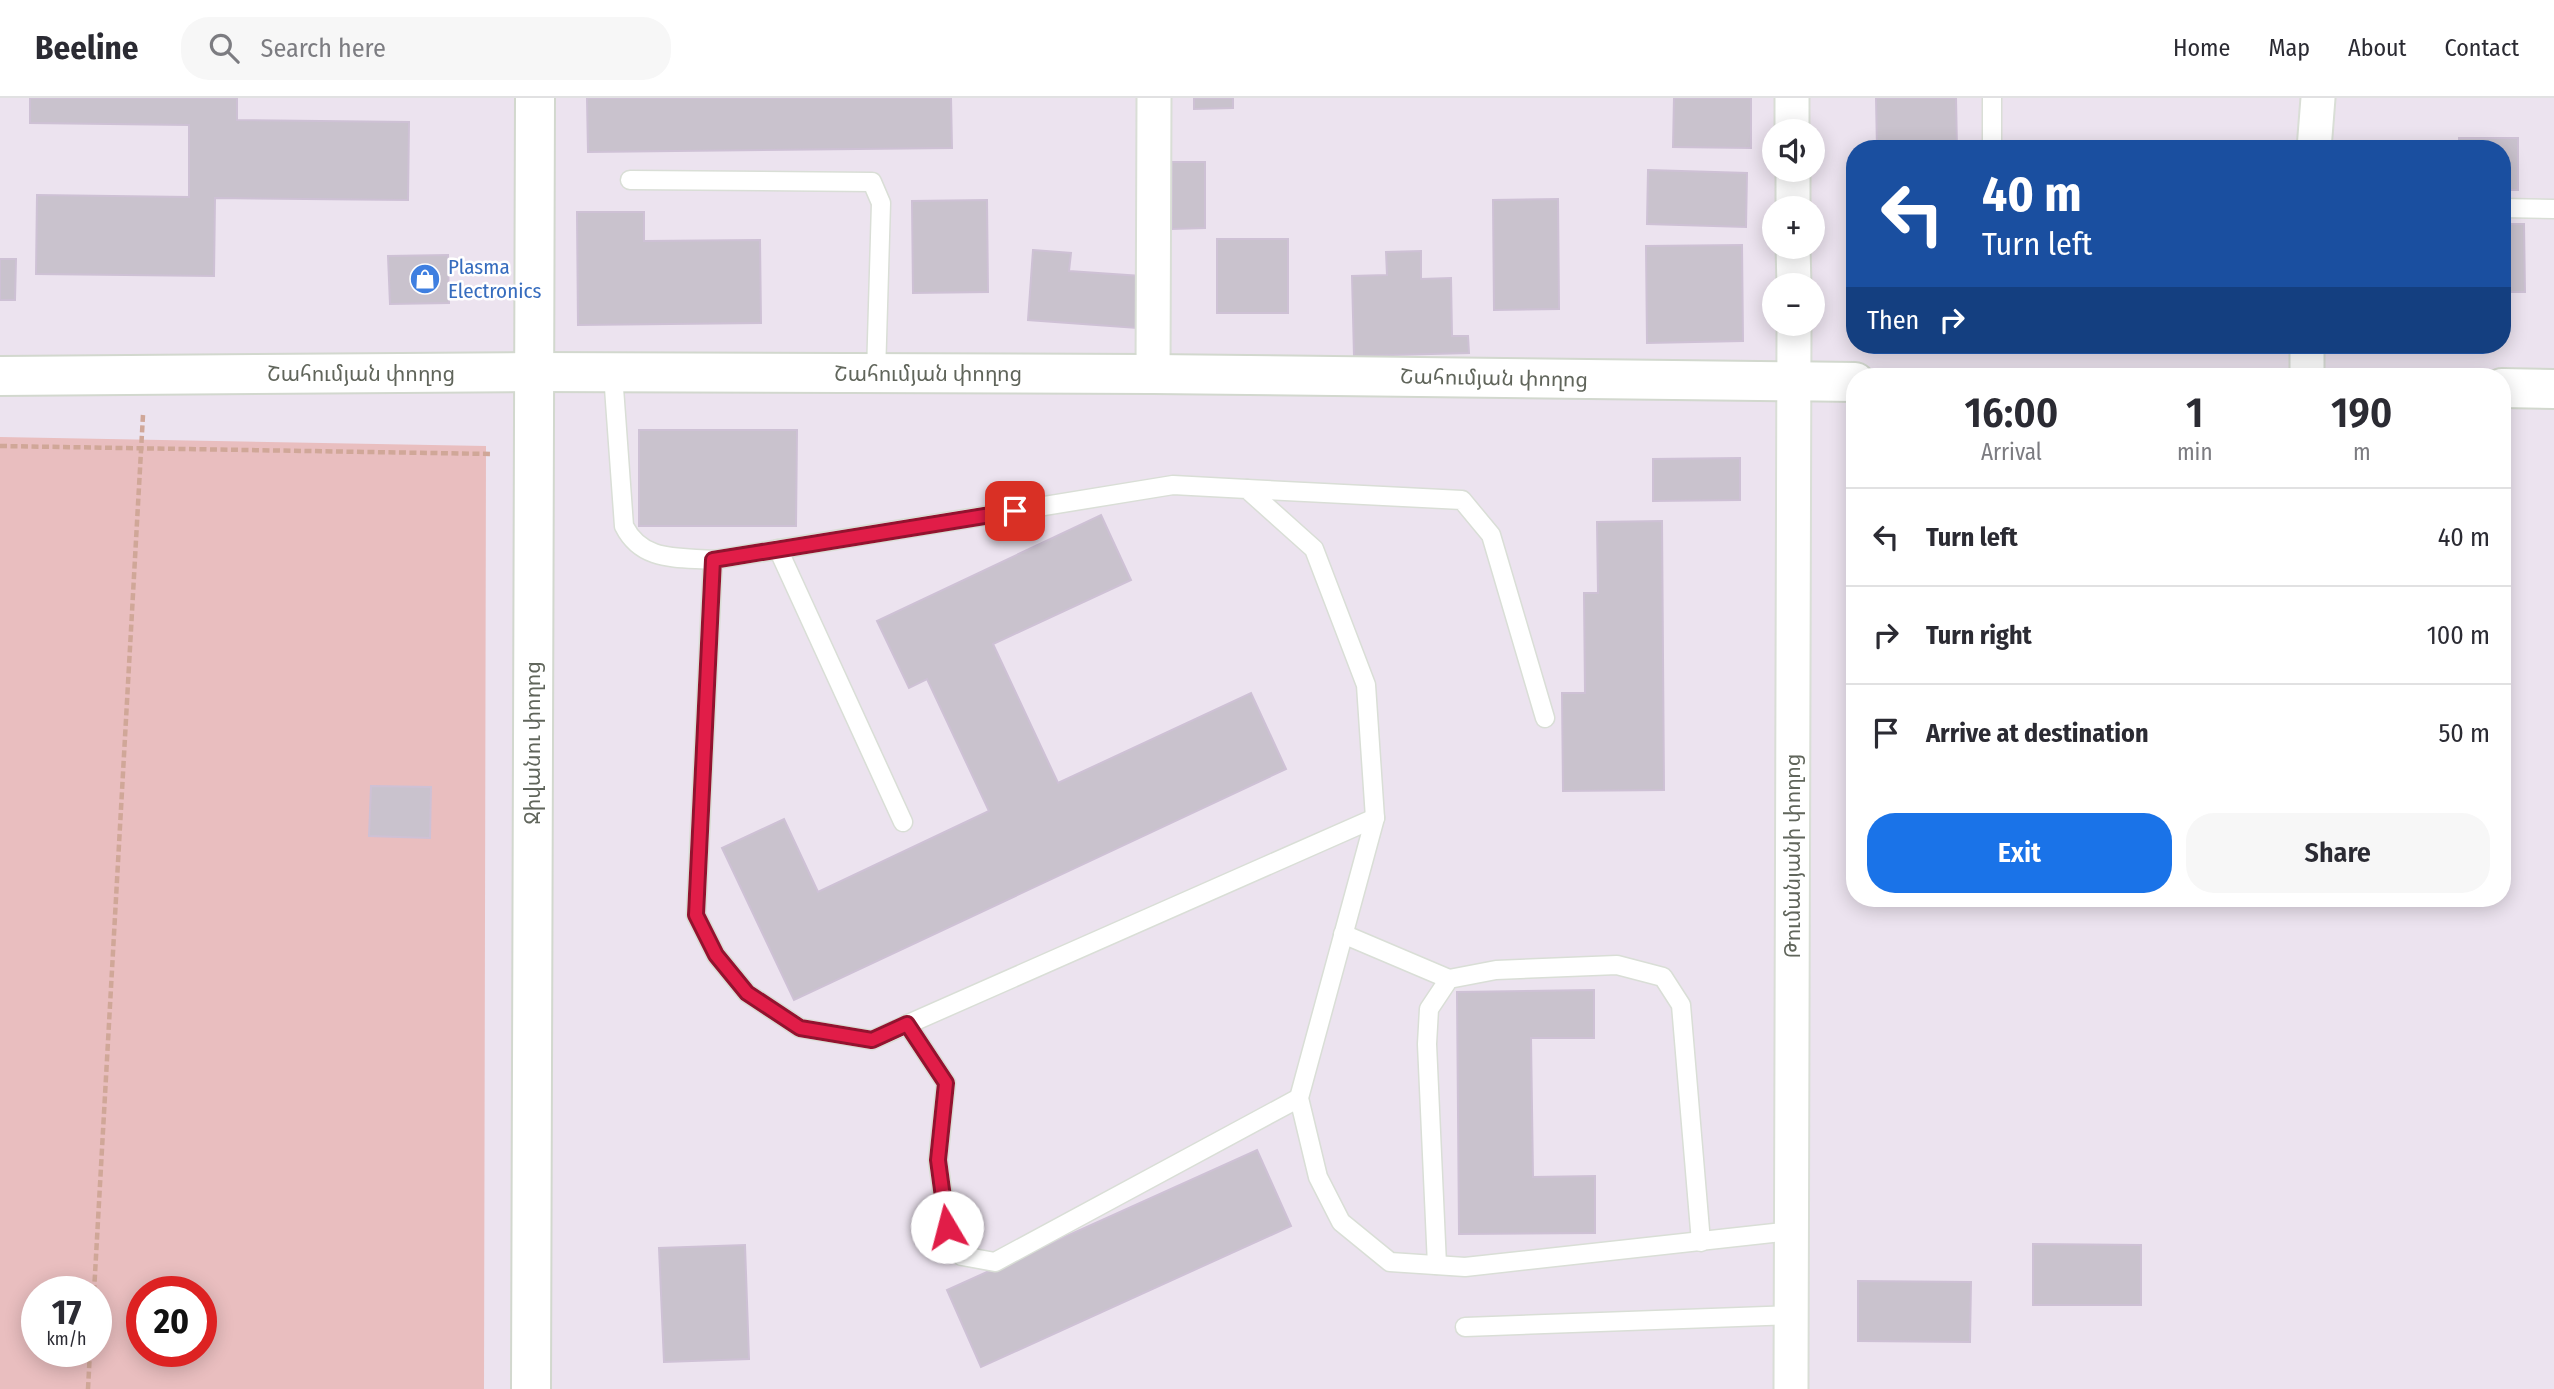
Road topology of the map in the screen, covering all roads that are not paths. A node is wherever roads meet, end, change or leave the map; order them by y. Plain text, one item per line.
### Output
1 (535, 98) edge
2 (1154, 98) edge
3 (1792, 98) edge
4 (1992, 98) edge
5 (2318, 98) edge
6 (1792, 119) edge
7 (1992, 140) edge
8 (2315, 140) edge
9 (630, 180) dead end
10 (2511, 208) edge
11 (2554, 209) edge
12 (1794, 336) edge
13 (533, 372) junction
14 (613, 374) junction
15 (876, 374) junction
16 (1153, 374) junction
17 (0, 376) edge
18 (1794, 382) junction
19 (1846, 382) edge
20 (2511, 388) edge
21 (2554, 389) edge
22 (1247, 489) junction
23 (778, 549) junction
24 (713, 560) junction
25 (1545, 718) dead end
26 (1375, 818) junction
27 (903, 822) dead end
28 (1343, 934) junction
29 (1449, 979) junction
30 (907, 1024) junction
31 (1299, 1097) junction
32 (1791, 1231) junction
33 (1701, 1242) junction
34 (1437, 1265) junction
35 (1791, 1315) junction
36 (1465, 1326) dead end
37 (531, 1389) edge
38 (1791, 1389) edge

1 - 13 street, Ջիվանու փողոց
2 - 16 street
3 - 6 street
4 - 7 lane
5 - 8 street
9 - 15 lane
10 - 11 lane
12 - 18 street, Թումանյանի փողոց
13 - 14 street, Շահումյան փողոց
13 - 17 street, Շահումյան փողոց
13 - 37 street, Ջիվանու փողոց
14 - 15 street, Շահումյան փողոց
14 - 24 lane
15 - 16 street, Շահումյան փողոց
16 - 18 street, Շահումյան փողոց
18 - 19 street, Շահումյան փողոց
18 - 32 street, Թումանյանի փողոց
20 - 21 street
22 - 23 lane
22 - 25 lane
22 - 26 lane
23 - 24 lane
23 - 27 lane
24 - 30 lane
26 - 28 lane
26 - 30 lane
28 - 29 lane
28 - 31 lane
29 - 33 lane
29 - 34 lane
30 - 31 lane
31 - 34 lane
32 - 33 lane
32 - 35 street, Թումանյանի փողոց
33 - 34 lane
35 - 36 lane
35 - 38 street, Թումանյանի փողոց

